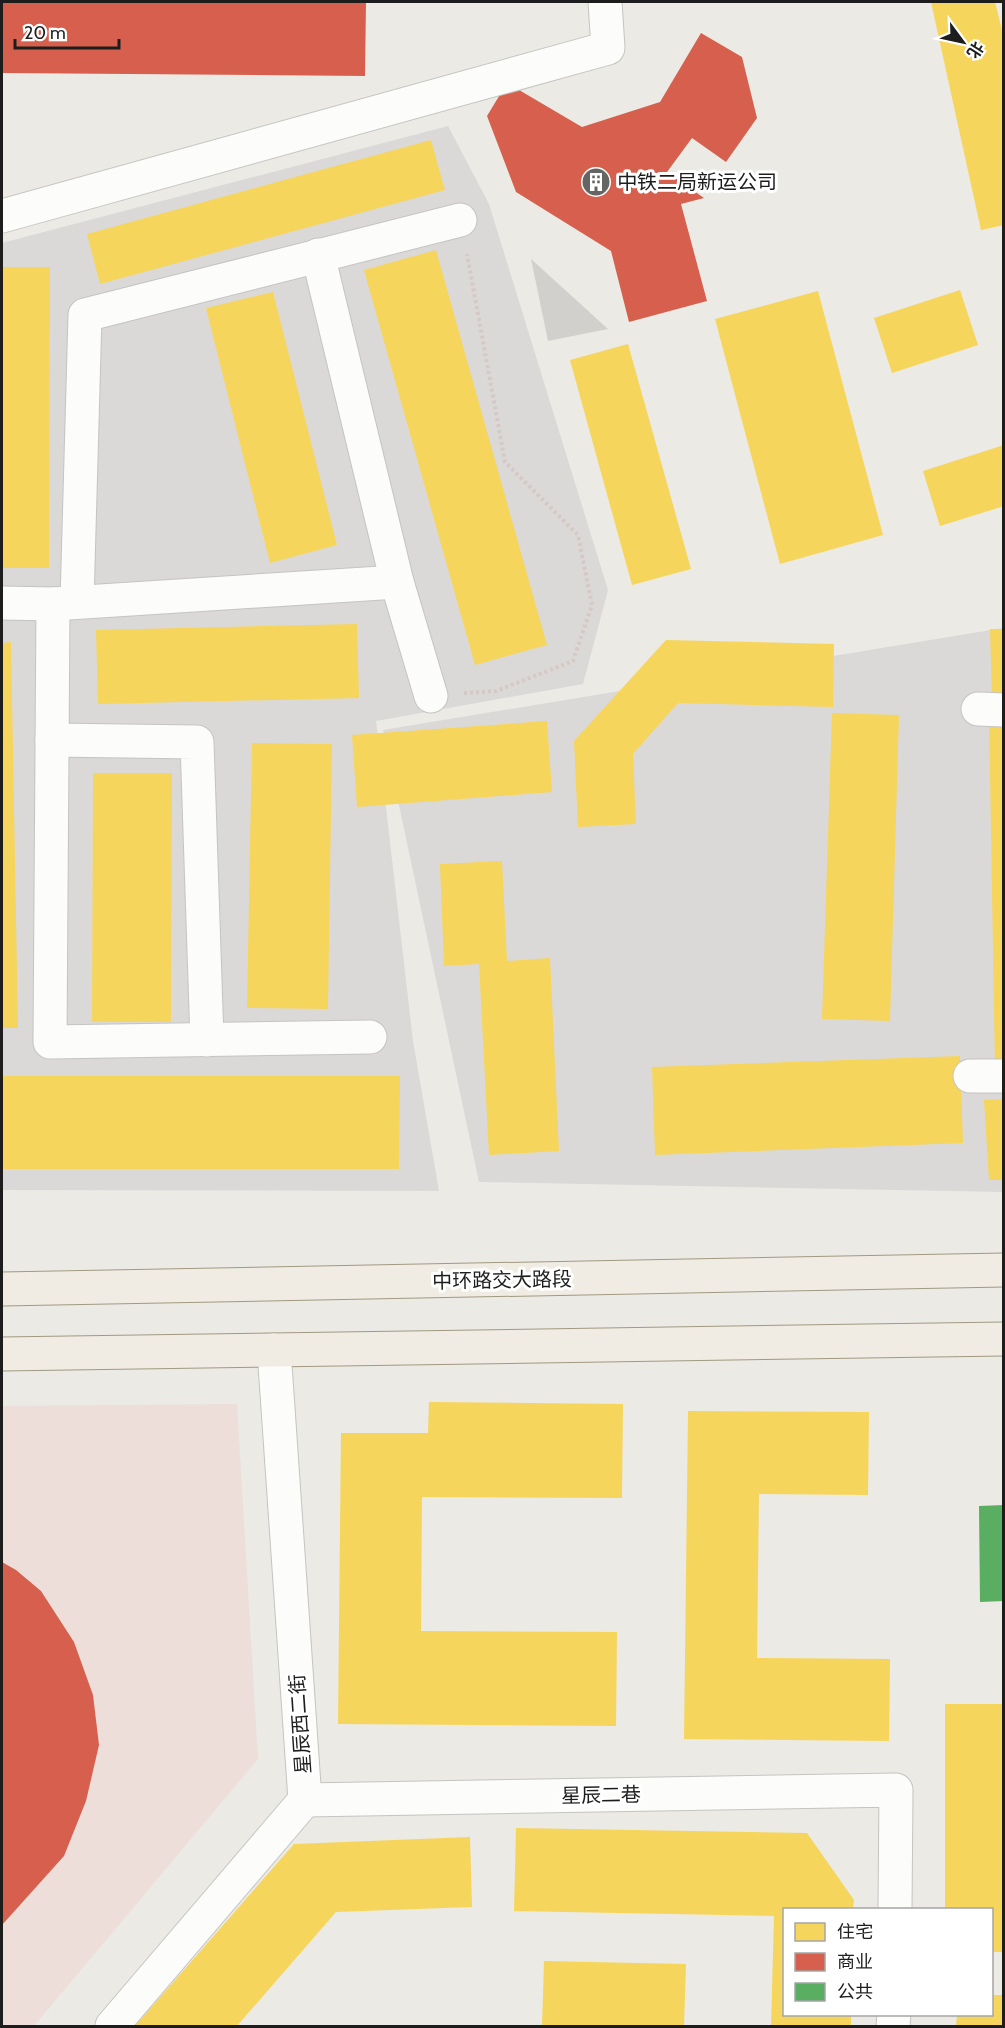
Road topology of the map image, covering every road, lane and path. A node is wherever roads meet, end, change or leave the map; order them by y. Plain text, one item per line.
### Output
1 (605, 2) edge
2 (2, 216) edge
3 (460, 220) joint
4 (318, 255) junction
5 (397, 582) junction
6 (2, 603) edge
7 (65, 603) junction
8 (430, 696) joint
9 (52, 740) junction
10 (370, 1037) dead end
11 (207, 1040) junction
12 (970, 1076) dead end
13 (1004, 1076) edge
14 (1004, 1270) edge
15 (2, 1289) edge
16 (1004, 1339) edge
17 (274, 1350) junction
18 (2, 1354) edge
19 (305, 1800) junction
20 (895, 1908) edge
21 (112, 2026) edge

1 - 2 street
3 - 4 street
3 - 8 path
4 - 5 street
4 - 7 street
5 - 7 street
5 - 8 street
6 - 7 street
7 - 9 street
9 - 11 street
9 - 11 street
10 - 11 street
12 - 13 street
14 - 15 main road, 中环路交大路段
16 - 17 main road
17 - 18 main road
17 - 19 street, 星辰西二街
19 - 20 street, 星辰二巷
19 - 21 street, 星辰西二街

